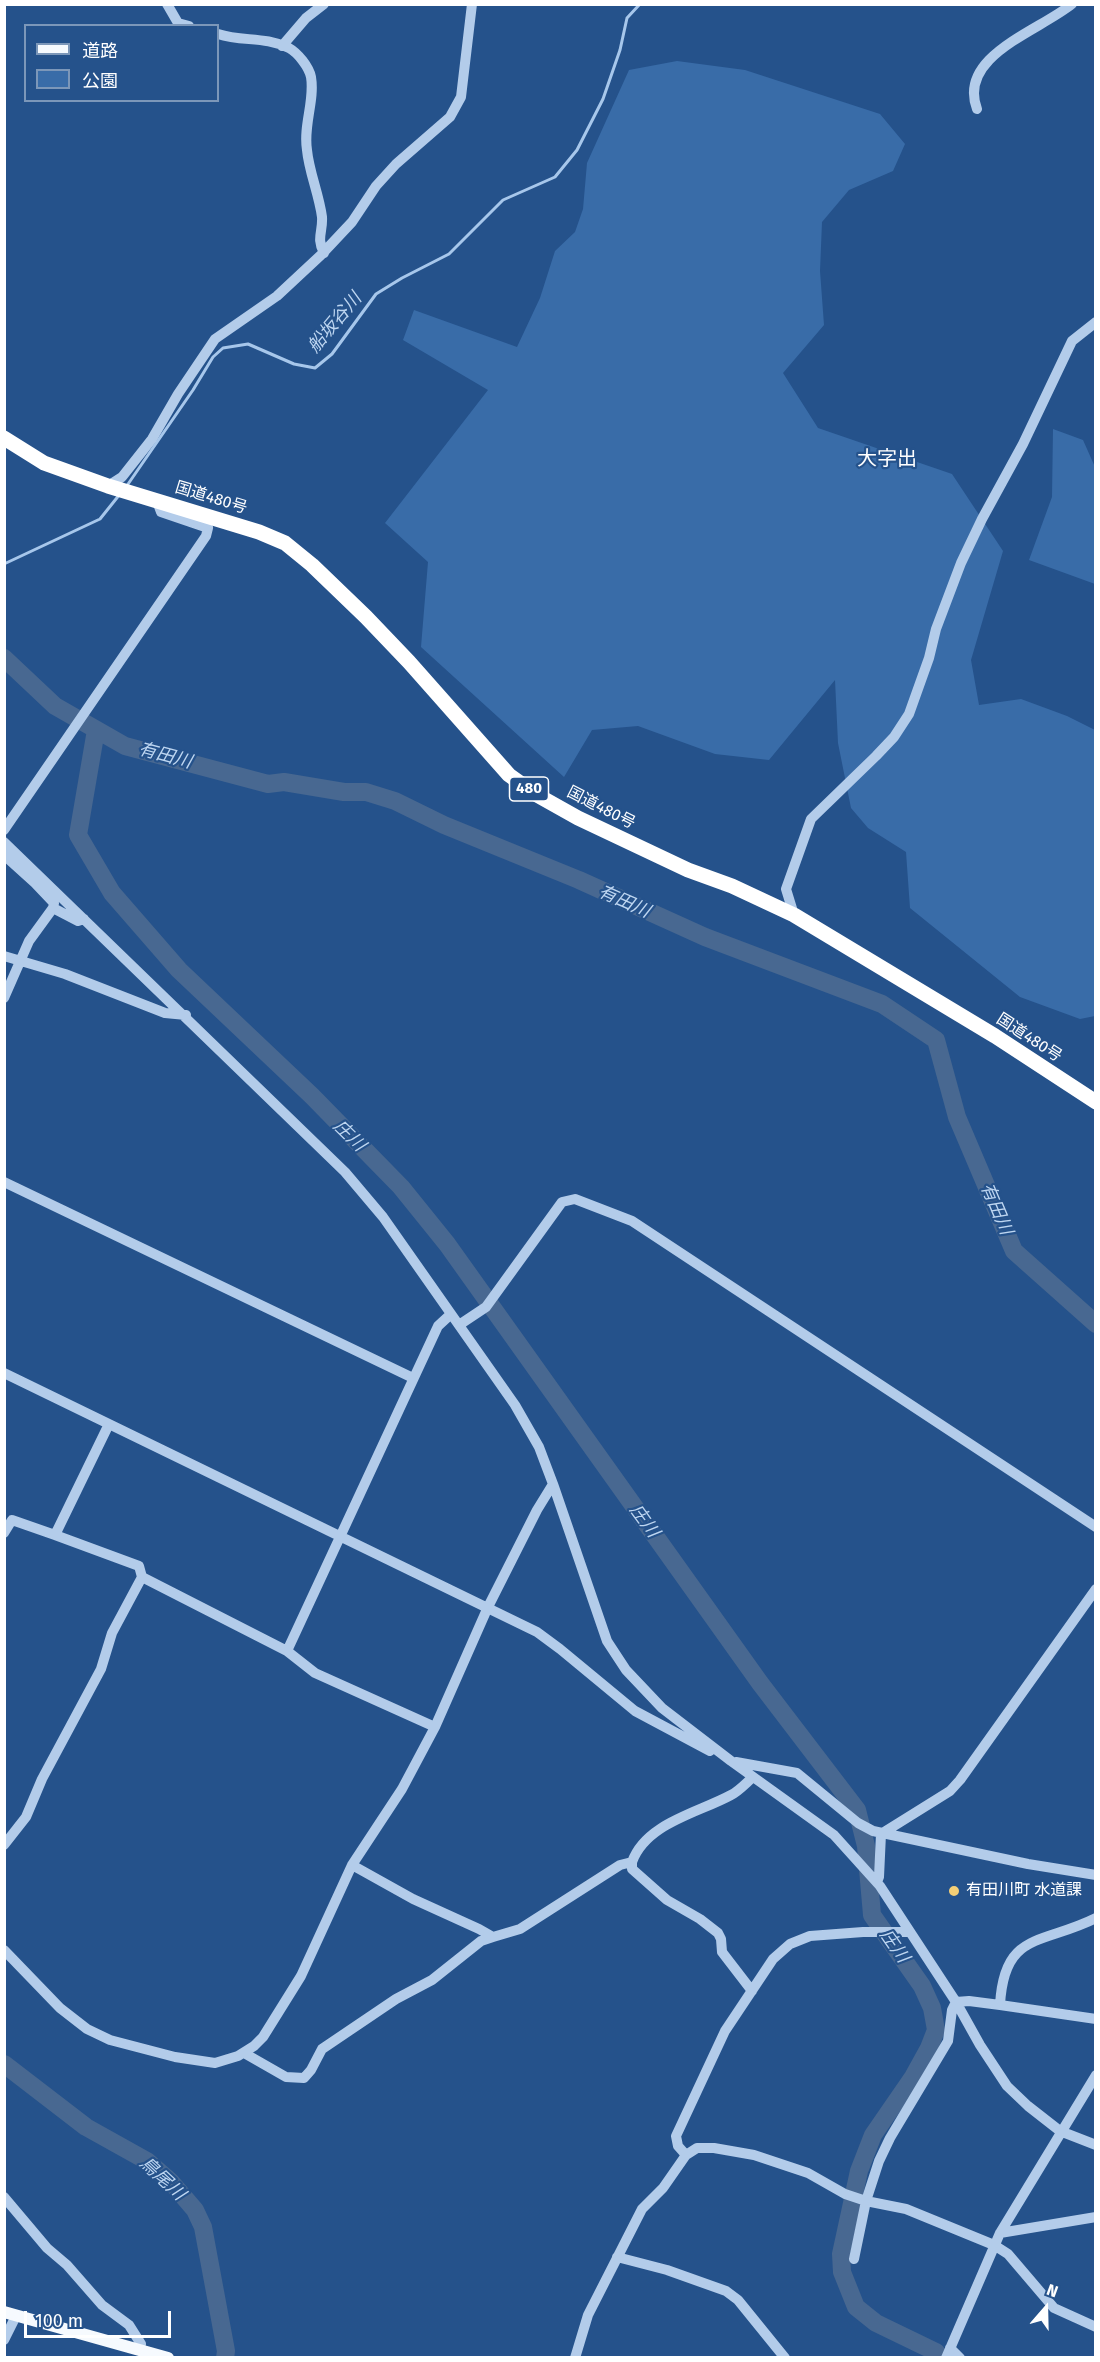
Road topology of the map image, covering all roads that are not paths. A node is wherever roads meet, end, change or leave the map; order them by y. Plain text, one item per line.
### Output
1 (167, 4) edge
2 (324, 4) edge
3 (472, 4) edge
4 (1072, 4) edge
5 (182, 24) edge
6 (219, 34) edge
7 (282, 46) junction
8 (977, 109) dead end
9 (324, 253) junction
10 (1095, 322) edge
11 (4, 438) edge
12 (108, 486) junction
13 (157, 501) junction
14 (4, 830) edge
15 (4, 842) edge
16 (4, 855) edge
17 (53, 908) junction
18 (795, 915) junction
19 (84, 919) junction
20 (4, 956) edge
21 (22, 961) junction
22 (4, 998) edge
23 (186, 1015) junction
24 (1095, 1102) edge
25 (4, 1182) edge
26 (452, 1314) junction
27 (459, 1325) junction
28 (4, 1373) edge
29 (413, 1378) junction
30 (109, 1424) junction
31 (554, 1484) junction
32 (1095, 1527) edge
33 (4, 1533) edge
34 (55, 1535) junction
35 (339, 1536) junction
36 (142, 1577) junction
37 (1095, 1589) edge
38 (488, 1607) junction
39 (287, 1651) junction
40 (650, 1695) junction
41 (635, 1712) junction
42 (435, 1727) junction
43 (731, 1761) junction
44 (753, 1777) junction
45 (881, 1834) junction
46 (4, 1845) edge
47 (632, 1862) junction
48 (352, 1865) junction
49 (1095, 1875) edge
50 (877, 1882) junction
51 (1095, 1920) edge
52 (908, 1932) junction
53 (493, 1937) junction
54 (4, 1950) edge
55 (752, 1991) junction
56 (956, 2002) junction
57 (1000, 2005) junction
58 (1095, 2019) edge
59 (244, 2053) junction
60 (1095, 2074) edge
61 (1060, 2131) junction
62 (1095, 2145) edge
63 (686, 2155) junction
64 (4, 2197) edge
65 (866, 2201) junction
66 (1095, 2217) edge
67 (1000, 2233) junction
68 (994, 2245) junction
69 (617, 2257) junction
70 (854, 2259) dead end
71 (10, 2314) edge
72 (1095, 2327) edge
73 (4, 2340) edge
74 (139, 2350) junction
75 (948, 2353) edge
76 (168, 2358) edge
77 (575, 2358) edge
78 (785, 2358) edge
79 (960, 2358) edge

1 - 5 street
2 - 7 street
3 - 9 street
4 - 8 street
6 - 7 street
7 - 9 street
9 - 12 street
10 - 18 street
11 - 12 highway, 国道480号 / 480
12 - 13 highway, 国道480号 / 480
13 - 14 street
13 - 18 highway, 国道480号 / 480
15 - 19 street
16 - 17 street
17 - 19 street
17 - 21 street
18 - 24 highway, 国道480号 / 480
19 - 23 street
20 - 21 street
21 - 22 street
21 - 23 street
23 - 26 street
25 - 29 street
26 - 27 street
26 - 29 street
27 - 31 street
27 - 32 street
28 - 30 street
29 - 35 street
30 - 34 street
30 - 35 street
31 - 38 street
31 - 40 street
33 - 34 street
34 - 36 street
35 - 38 street
35 - 39 street
36 - 39 street
36 - 46 street
37 - 45 street
38 - 41 street
38 - 42 street
39 - 42 street
40 - 41 street
40 - 43 street
41 - 43 street
42 - 48 street
43 - 44 street
43 - 45 street
44 - 47 street
44 - 50 street
45 - 49 street
45 - 50 street
47 - 53 street
47 - 55 street
48 - 53 street
48 - 59 street
50 - 52 street
51 - 57 street
52 - 55 street
52 - 56 street
53 - 59 street
54 - 59 street
55 - 63 street
56 - 57 street
56 - 61 street
56 - 65 street
57 - 58 street
60 - 61 street
61 - 62 street
61 - 67 street
63 - 65 street
63 - 69 street
64 - 74 street
65 - 68 street
65 - 70 street
66 - 67 street
67 - 68 street
68 - 72 street
68 - 75 street
69 - 77 street
69 - 78 street
71 - 73 street
71 - 74 main road
74 - 76 main road
75 - 79 street

